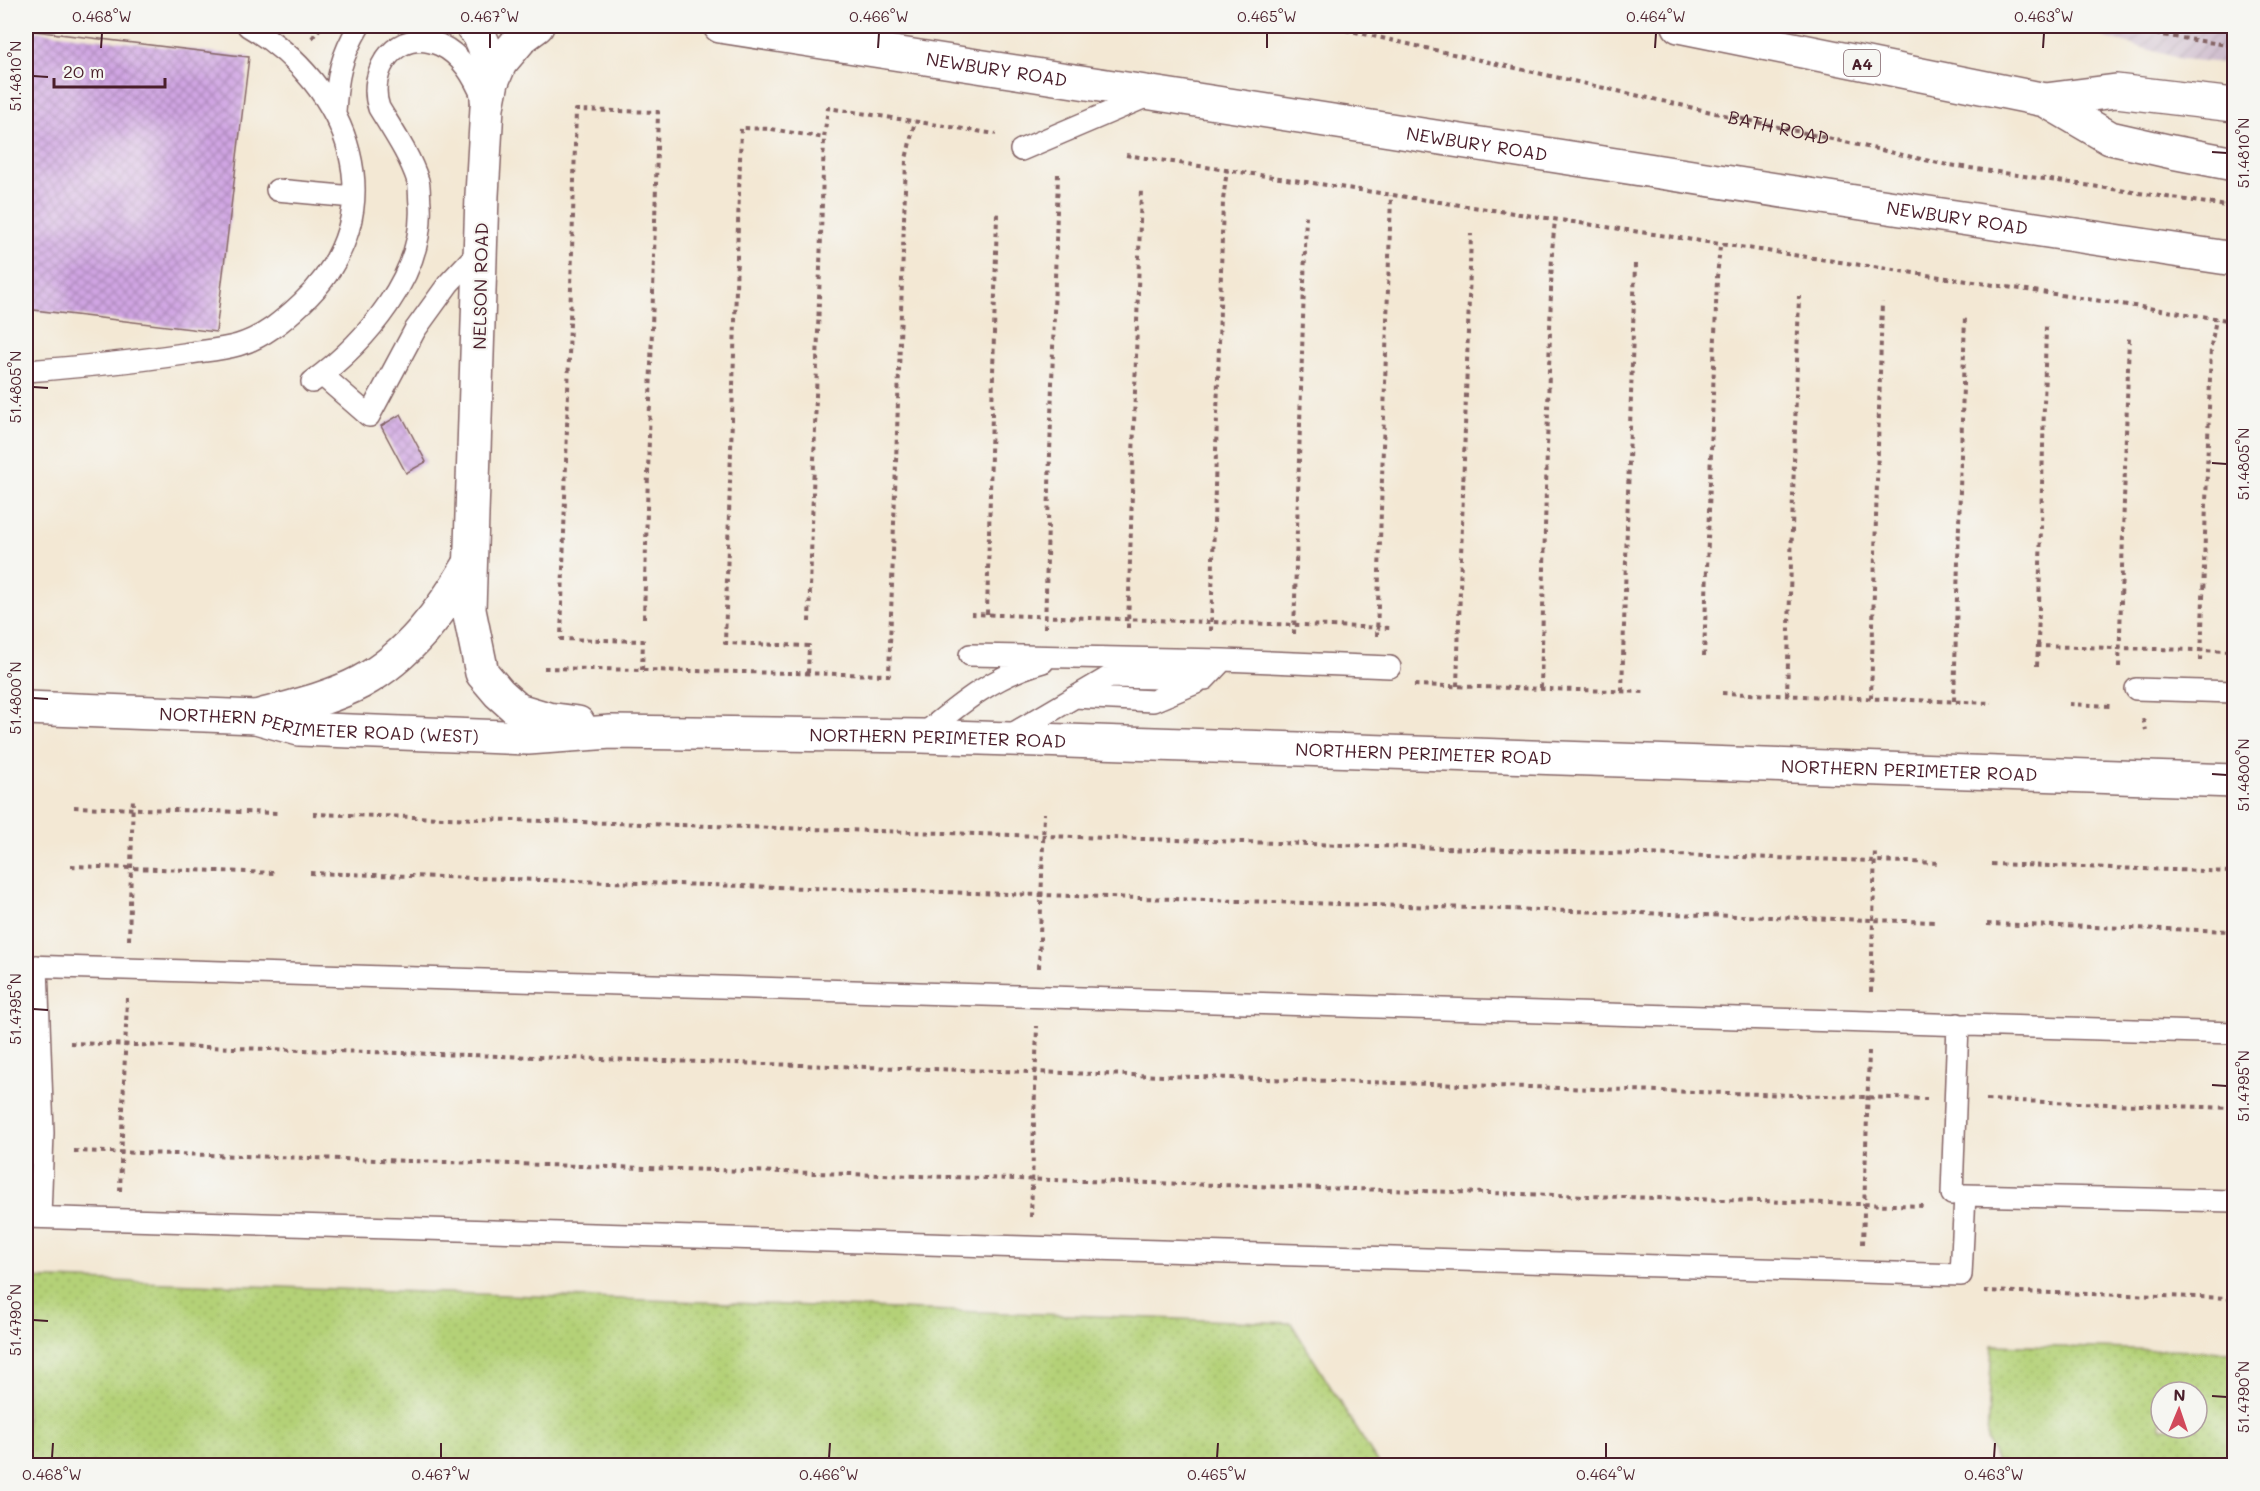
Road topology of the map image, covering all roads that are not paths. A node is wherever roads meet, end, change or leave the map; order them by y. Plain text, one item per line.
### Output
1 (248, 26) edge
2 (359, 26) edge
3 (472, 26) edge
4 (537, 26) edge
5 (720, 26) edge
6 (1679, 26) edge
7 (1154, 94) junction
8 (2045, 100) junction
9 (2235, 105) edge
10 (487, 107) junction
11 (335, 112) junction
12 (1021, 150) dead end
13 (2235, 164) edge
14 (277, 190) dead end
15 (353, 197) junction
16 (480, 249) junction
17 (2235, 259) edge
18 (26, 371) edge
19 (470, 563) junction
20 (970, 655) dead end
21 (1060, 657) junction
22 (1223, 660) junction
23 (1390, 667) dead end
24 (2136, 689) dead end
25 (2235, 692) edge
26 (26, 708) edge
27 (256, 717) junction
28 (611, 732) junction
29 (921, 736) junction
30 (1003, 739) junction
31 (2235, 781) edge
32 (31, 966) edge
33 (1958, 1024) junction
34 (2235, 1033) edge
35 (1959, 1194) junction
36 (2235, 1201) edge
37 (33, 1217) edge

1 - 11 lane
2 - 11 lane
3 - 10 main road
4 - 10 main road, NELSON ROAD
5 - 7 main road, NEWBURY ROAD
6 - 8 main road, A4
7 - 12 lane
7 - 17 main road, NEWBURY ROAD
8 - 9 main road, A4
8 - 13 main road, A4
10 - 16 main road, NELSON ROAD
10 - 16 lane
11 - 15 lane
14 - 15 lane
15 - 18 lane
16 - 19 main road, NELSON ROAD
19 - 27 main road, NELSON ROAD
19 - 28 main road, NELSON ROAD
20 - 21 lane
21 - 22 lane
21 - 29 lane
22 - 23 lane
22 - 30 lane
24 - 25 lane
26 - 27 main road, NORTHERN PERIMETER ROAD (WEST)
27 - 28 main road, NORTHERN PERIMETER ROAD (WEST)
28 - 29 main road, NORTHERN PERIMETER ROAD
29 - 30 main road, NORTHERN PERIMETER ROAD
30 - 31 main road, NORTHERN PERIMETER ROAD
32 - 33 lane
32 - 37 lane
33 - 34 lane
33 - 35 lane
35 - 36 lane
35 - 37 lane

